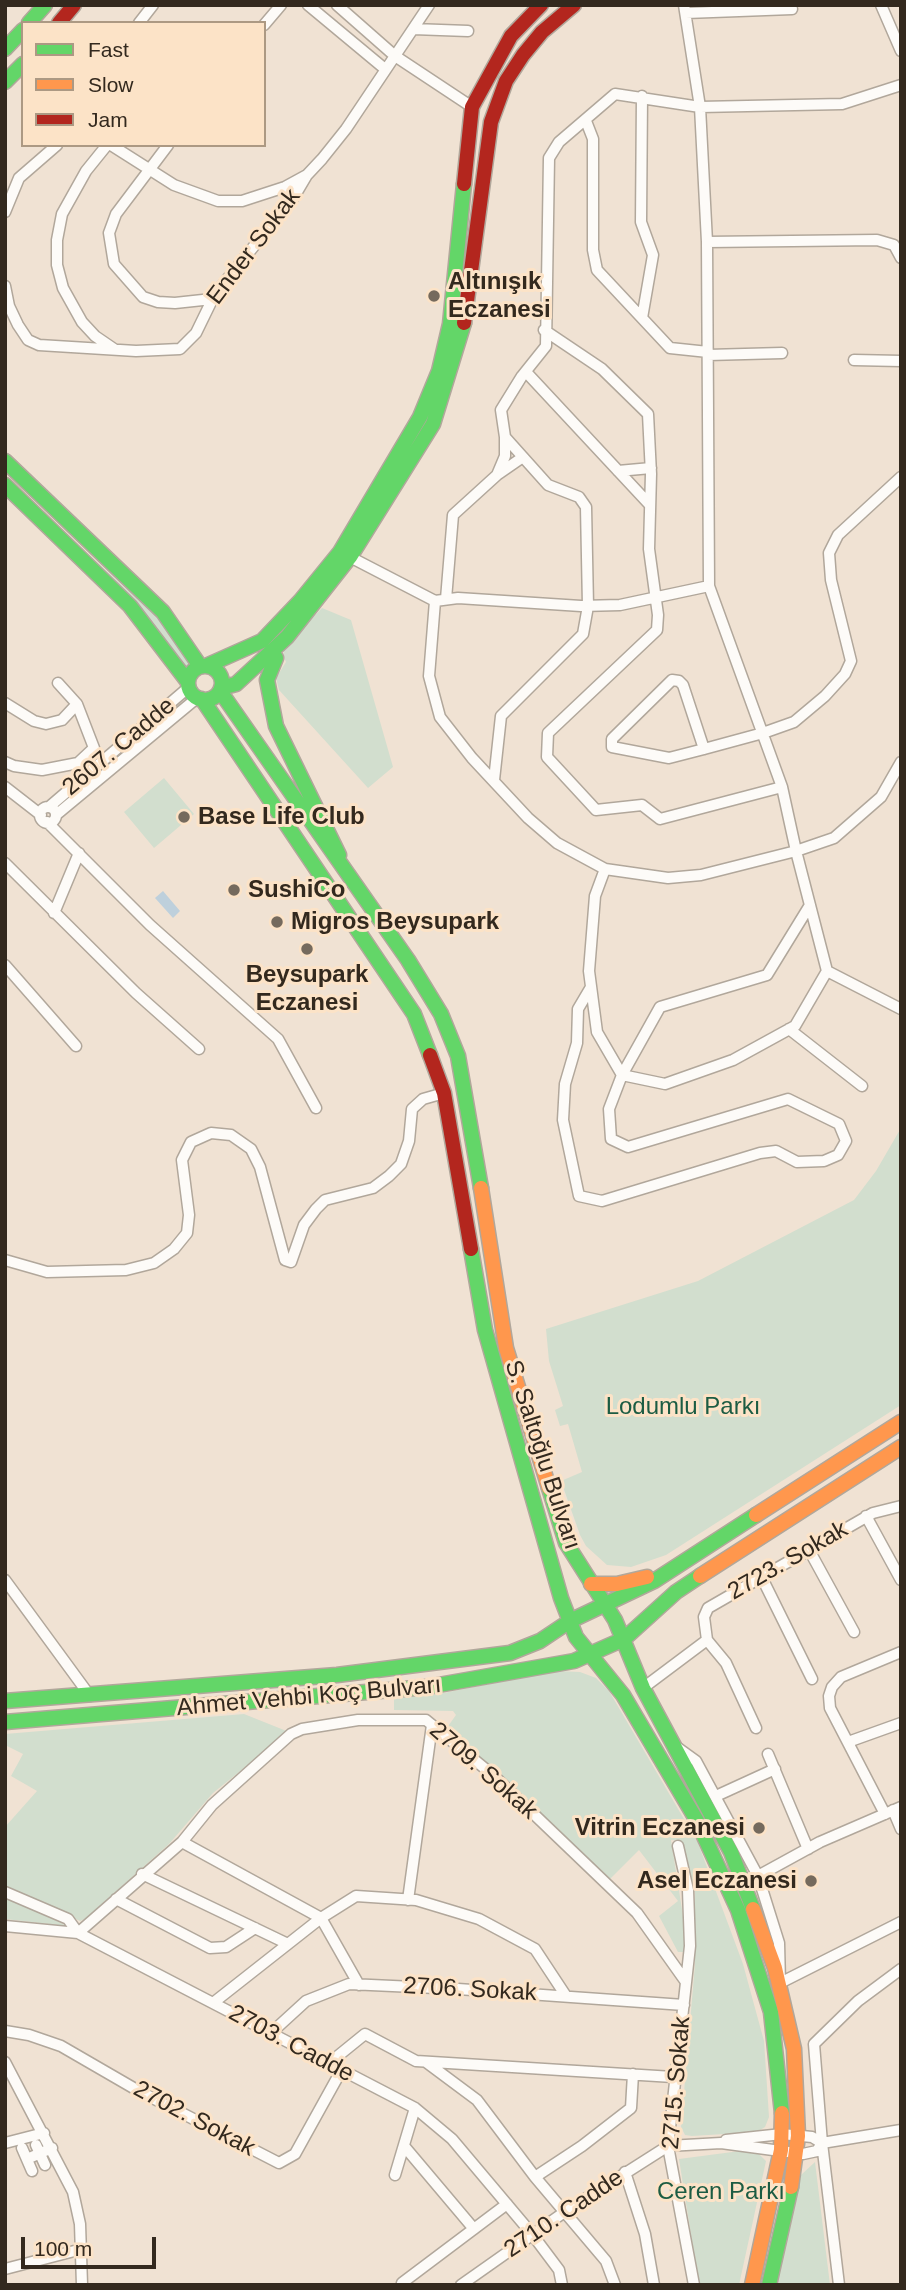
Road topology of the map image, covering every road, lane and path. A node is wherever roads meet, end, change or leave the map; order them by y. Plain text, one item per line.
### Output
1 (45, 5) edge
2 (74, 5) edge
3 (153, 5) edge
4 (281, 5) edge
5 (308, 5) edge
6 (337, 5) edge
7 (429, 5) edge
8 (541, 5) edge
9 (574, 5) edge
10 (881, 5) edge
11 (685, 9) edge
12 (792, 9) dead end
13 (31, 21) edge
14 (61, 21) edge
15 (141, 21) edge
16 (266, 23) edge
17 (413, 29) junction
18 (467, 31) dead end
19 (21, 32) edge
20 (5, 49) edge
21 (901, 51) edge
22 (395, 56) junction
23 (385, 69) junction
24 (901, 85) edge
25 (642, 96) junction
26 (472, 107) junction
27 (699, 107) junction
28 (586, 121) junction
29 (55, 147) edge
30 (107, 147) edge
31 (112, 147) edge
32 (166, 147) edge
33 (147, 169) junction
34 (307, 175) junction
35 (5, 212) edge
36 (707, 242) junction
37 (901, 258) edge
38 (5, 286) edge
39 (212, 299) junction
40 (642, 318) junction
41 (544, 330) junction
42 (114, 349) junction
43 (782, 353) dead end
44 (708, 354) junction
45 (854, 360) dead end
46 (901, 361) edge
47 (526, 372) junction
48 (505, 438) junction
49 (523, 457) junction
50 (5, 461) edge
51 (651, 468) junction
52 (618, 471) junction
53 (497, 475) junction
54 (901, 477) edge
55 (5, 485) edge
56 (650, 505) junction
57 (345, 555) junction
58 (709, 586) junction
59 (655, 598) junction
60 (441, 600) junction
61 (588, 606) junction
62 (272, 651) junction
63 (203, 666) junction
64 (58, 683) dead end
65 (220, 690) junction
66 (194, 692) junction
67 (5, 703) edge
68 (78, 704) junction
69 (763, 733) junction
70 (133, 735) junction
71 (141, 744) junction
72 (704, 749) junction
73 (5, 761) edge
74 (901, 762) edge
75 (494, 780) junction
76 (5, 787) edge
77 (782, 787) junction
78 (48, 814) junction
79 (796, 851) junction
80 (79, 853) junction
81 (5, 863) edge
82 (605, 869) junction
83 (347, 876) junction
84 (810, 905) junction
85 (54, 913) junction
86 (5, 965) edge
87 (827, 971) junction
88 (591, 987) junction
89 (901, 1009) edge
90 (789, 1029) junction
91 (75, 1046) dead end
92 (199, 1049) dead end
93 (622, 1075) junction
94 (862, 1086) dead end
95 (444, 1093) junction
96 (316, 1108) dead end
97 (5, 1260) edge
98 (901, 1422) edge
99 (901, 1447) edge
100 (901, 1506) edge
101 (866, 1516) junction
102 (808, 1548) junction
103 (669, 1571) junction
104 (761, 1576) junction
105 (5, 1580) edge
106 (901, 1580) edge
107 (591, 1584) junction
108 (606, 1604) junction
109 (570, 1621) junction
110 (854, 1632) dead end
111 (624, 1639) junction
112 (707, 1640) junction
113 (901, 1652) edge
114 (591, 1655) junction
115 (812, 1679) dead end
116 (643, 1688) junction
117 (90, 1696) junction
118 (5, 1702) edge
119 (5, 1722) edge
120 (901, 1723) edge
121 (432, 1725) junction
122 (756, 1728) dead end
123 (848, 1742) junction
124 (678, 1748) junction
125 (768, 1754) dead end
126 (775, 1769) junction
127 (716, 1796) junction
128 (893, 1810) edge
129 (901, 1829) edge
130 (182, 1842) junction
131 (678, 1846) dead end
132 (808, 1849) junction
133 (142, 1874) junction
134 (758, 1876) junction
135 (5, 1892) edge
136 (116, 1899) junction
137 (408, 1900) junction
138 (321, 1918) junction
139 (901, 1922) edge
140 (5, 1926) edge
141 (255, 1928) junction
142 (78, 1933) junction
143 (288, 1944) junction
144 (901, 1969) edge
145 (687, 1982) junction
146 (780, 1983) junction
147 (359, 1985) junction
148 (566, 1996) junction
149 (213, 2003) junction
150 (684, 2005) junction
151 (5, 2031) edge
152 (271, 2033) junction
153 (5, 2062) edge
154 (425, 2062) junction
155 (328, 2064) junction
156 (341, 2071) junction
157 (633, 2074) junction
158 (673, 2077) junction
159 (415, 2108) junction
160 (901, 2130) edge
161 (44, 2133) junction
162 (782, 2134) junction
163 (798, 2136) junction
164 (5, 2143) edge
165 (721, 2143) junction
166 (822, 2143) junction
167 (404, 2146) junction
168 (668, 2146) junction
169 (52, 2148) junction
170 (38, 2149) junction
171 (780, 2150) junction
172 (796, 2153) junction
173 (45, 2165) dead end
174 (32, 2171) dead end
175 (625, 2172) junction
176 (395, 2175) dead end
177 (536, 2177) junction
178 (507, 2204) junction
179 (566, 2211) junction
180 (474, 2229) junction
181 (532, 2234) junction
182 (82, 2249) junction
183 (5, 2269) edge
184 (402, 2283) dead end
185 (82, 2285) edge
186 (461, 2285) edge
187 (562, 2285) edge
188 (615, 2285) edge
189 (654, 2285) edge
190 (694, 2285) edge
191 (752, 2285) edge
192 (769, 2285) edge
193 (839, 2285) edge

1 - 13 main road
2 - 14 main road
3 - 15 street
4 - 16 street
5 - 23 street
6 - 22 street
7 - 17 street, Ender Sokak
8 - 26 main road
9 - 57 main road
10 - 21 street
11 - 12 street
11 - 27 street
17 - 18 street
17 - 22 street, Ender Sokak
19 - 20 main road
22 - 23 street, Ender Sokak
22 - 26 street
23 - 34 street, Ender Sokak
24 - 27 street
25 - 27 street
25 - 28 street
25 - 40 street
26 - 57 main road
27 - 36 street
28 - 40 street
28 - 41 street
29 - 35 street
30 - 42 street
31 - 33 street
32 - 33 street
33 - 34 street
33 - 39 street
34 - 39 street, Ender Sokak
36 - 37 street
36 - 44 street
38 - 42 street, Ender Sokak
39 - 42 street, Ender Sokak
40 - 44 street
41 - 47 street
41 - 51 street
43 - 44 street
44 - 58 street
45 - 46 street
47 - 48 street
47 - 52 street
48 - 49 street
48 - 53 street
49 - 53 street
49 - 61 street
50 - 63 main road, S. Saltoğlu Bulvarı
51 - 52 street
51 - 56 street
52 - 56 street
53 - 60 street
54 - 69 street
55 - 66 main road, S. Saltoğlu Bulvarı
56 - 59 street
57 - 60 street
57 - 62 main road
57 - 63 main road
58 - 59 street
58 - 69 street
59 - 61 street
59 - 77 street
60 - 61 street
60 - 75 street
61 - 75 street
62 - 65 main road
62 - 83 main road
63 - 65 main road, S. Saltoğlu Bulvarı
63 - 66 main road
64 - 68 street
65 - 66 main road
65 - 83 main road, S. Saltoğlu Bulvarı
66 - 70 street, 2607. Cadde
66 - 71 street, 2607. Cadde
66 - 95 main road, S. Saltoğlu Bulvarı
67 - 68 street
68 - 73 street
69 - 72 street
69 - 77 street
70 - 71 street
70 - 78 street, 2607. Cadde
71 - 78 street, 2607. Cadde
72 - 72 street
74 - 79 street
75 - 82 street
76 - 78 street
77 - 79 street
78 - 80 street
79 - 82 street
79 - 84 street
80 - 85 street
80 - 96 street
81 - 85 street
82 - 88 street
83 - 107 main road, S. Saltoğlu Bulvarı
84 - 87 street
84 - 93 street
85 - 92 street
86 - 91 street
87 - 89 street
87 - 90 street
88 - 93 street
88 - 93 street
90 - 93 street
90 - 94 street
95 - 97 street
95 - 109 main road, S. Saltoğlu Bulvarı
98 - 103 main road
99 - 111 main road, Ahmet Vehbi Koç Bulvarı
100 - 101 street, 2723. Sokak
101 - 102 street, 2723. Sokak
101 - 106 street
102 - 104 street, 2723. Sokak
102 - 110 street
103 - 107 main road
103 - 108 main road, Ahmet Vehbi Koç Bulvarı
104 - 112 street, 2723. Sokak
104 - 115 street
105 - 117 street
107 - 108 main road, S. Saltoğlu Bulvarı
108 - 109 main road, Ahmet Vehbi Koç Bulvarı
108 - 111 main road, S. Saltoğlu Bulvarı
109 - 114 main road, S. Saltoğlu Bulvarı
109 - 117 main road, Ahmet Vehbi Koç Bulvarı
111 - 114 main road, Ahmet Vehbi Koç Bulvarı
111 - 116 main road, S. Saltoğlu Bulvarı
112 - 116 street
112 - 122 street
113 - 123 street
114 - 119 main road, Ahmet Vehbi Koç Bulvarı
114 - 162 main road, S. Saltoğlu Bulvarı
116 - 124 main road, S. Saltoğlu Bulvarı
117 - 118 main road, Ahmet Vehbi Koç Bulvarı
120 - 123 street
121 - 130 street, 2709. Sokak
121 - 137 street
121 - 145 street, 2709. Sokak
123 - 128 street
124 - 127 street
124 - 146 main road, S. Saltoğlu Bulvarı
125 - 126 street
126 - 127 street
126 - 132 street
127 - 134 street
128 - 129 street
128 - 132 street
130 - 133 street, 2709. Sokak
130 - 138 street
131 - 145 street, 2715. Sokak
132 - 134 street
133 - 136 street, 2709. Sokak
133 - 141 street
134 - 146 street
135 - 142 street
136 - 141 street
136 - 142 street, 2709. Sokak
137 - 138 street
137 - 148 street
138 - 143 street
138 - 147 street
139 - 146 street
140 - 142 street, 2703. Cadde
141 - 143 street
142 - 149 street, 2703. Cadde
143 - 149 street
144 - 166 street
145 - 150 street, 2715. Sokak
146 - 163 main road, S. Saltoğlu Bulvarı
147 - 148 street, 2706. Sokak
147 - 152 street, 2706. Sokak
148 - 150 street, 2706. Sokak
149 - 152 street, 2703. Cadde
150 - 158 street, 2715. Sokak
151 - 156 street, 2702. Sokak
152 - 155 street, 2703. Cadde
153 - 161 street
154 - 155 street
154 - 157 street
154 - 177 street
155 - 156 street, 2703. Cadde
156 - 159 street, 2703. Cadde
157 - 158 street
157 - 177 street
158 - 168 street, 2715. Sokak
159 - 167 street
159 - 178 street, 2703. Cadde
160 - 166 street
161 - 164 street
161 - 169 street
162 - 163 street
162 - 165 street
162 - 171 main road, S. Saltoğlu Bulvarı
163 - 166 street
163 - 172 main road, S. Saltoğlu Bulvarı
165 - 168 street
165 - 171 street
166 - 172 street
166 - 193 street
167 - 176 street
167 - 180 street
168 - 175 street, 2710. Cadde
168 - 190 street, 2715. Sokak
169 - 170 street
169 - 182 street
170 - 173 street
170 - 174 street
171 - 172 street
171 - 191 main road, S. Saltoğlu Bulvarı
172 - 192 main road, S. Saltoğlu Bulvarı
175 - 179 street, 2710. Cadde
175 - 189 street
177 - 179 street
178 - 180 street
178 - 181 street, 2703. Cadde
179 - 181 street, 2710. Cadde
179 - 188 street
180 - 184 street
181 - 186 street, 2710. Cadde
181 - 187 street, 2703. Cadde
182 - 183 street
182 - 185 street

